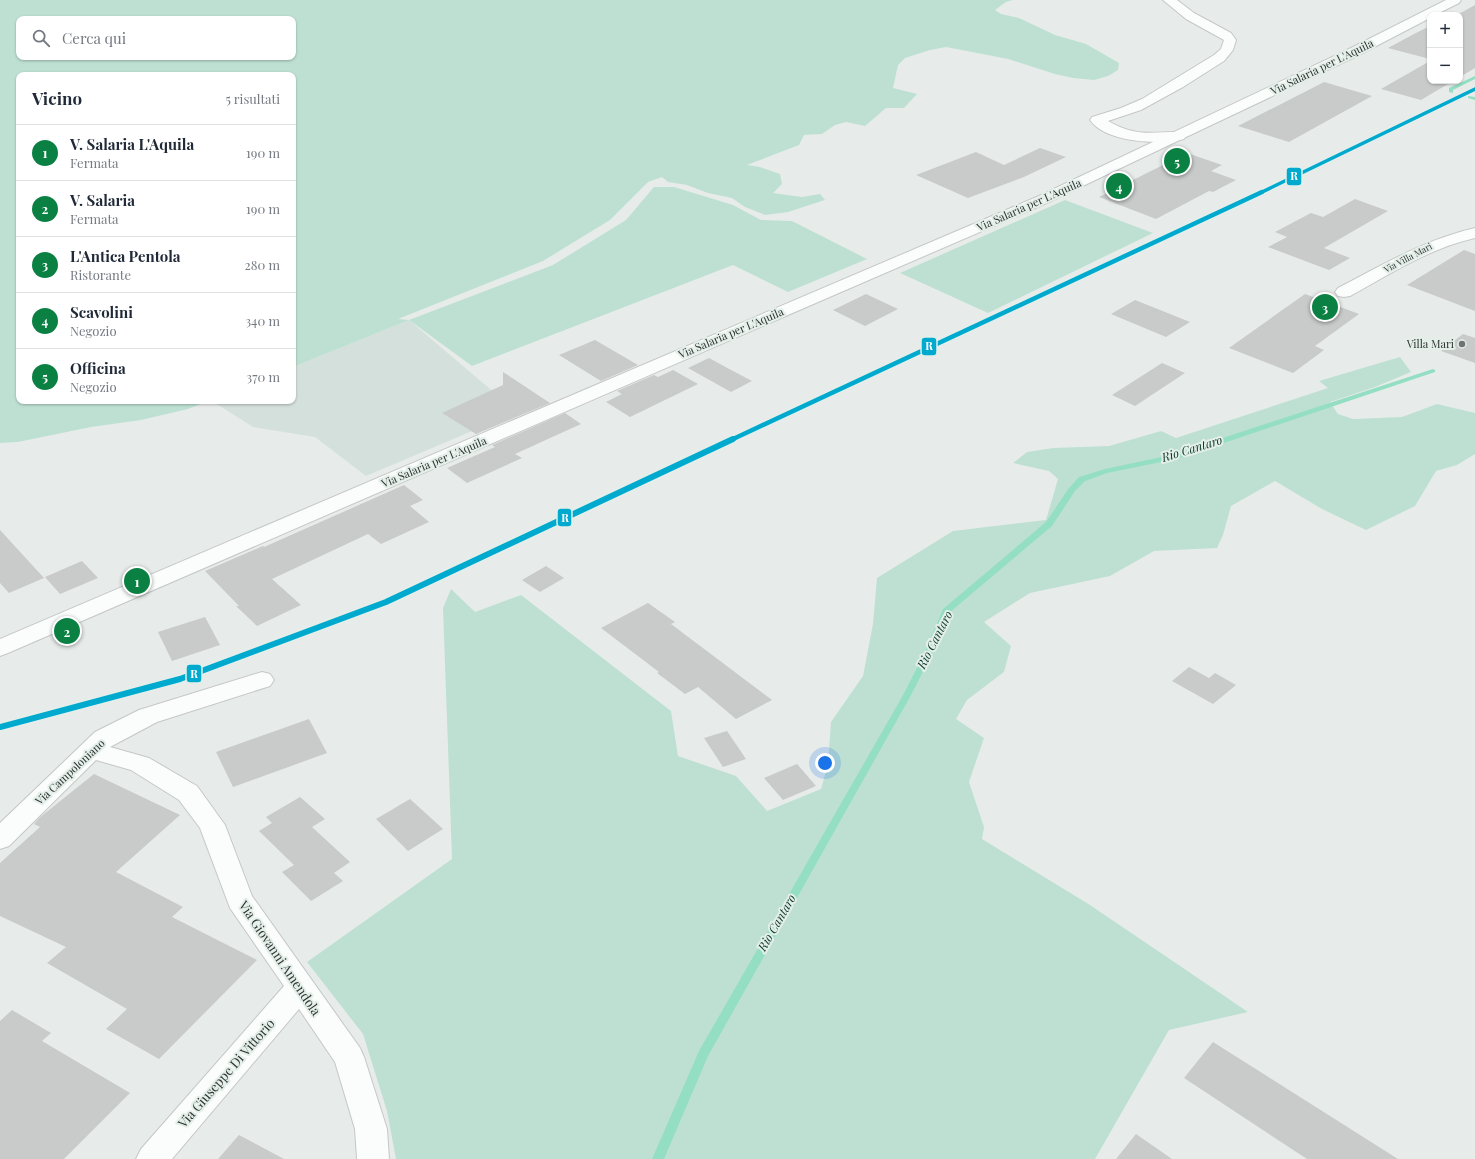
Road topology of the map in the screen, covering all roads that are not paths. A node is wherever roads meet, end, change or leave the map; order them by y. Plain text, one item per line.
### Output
1 (1169, 0) edge
2 (1455, 0) edge
3 (1179, 136) junction
4 (1475, 233) edge
5 (1344, 292) dead end
6 (0, 648) edge
7 (262, 680) dead end
8 (91, 750) junction
9 (0, 839) edge
10 (300, 987) junction
11 (152, 1159) edge
12 (374, 1159) edge

1 - 3 main road
2 - 3 main road, Via Salaria per L'Aquila
3 - 6 main road, Via Salaria per L'Aquila
4 - 5 main road, Via Villa Mari
7 - 8 main road, Via Campoloniano
8 - 9 main road, Via Campoloniano
8 - 10 main road, Via Giovanni Amendola
10 - 11 main road, Via Giuseppe Di Vittorio
10 - 12 main road, Via Giovanni Amendola

